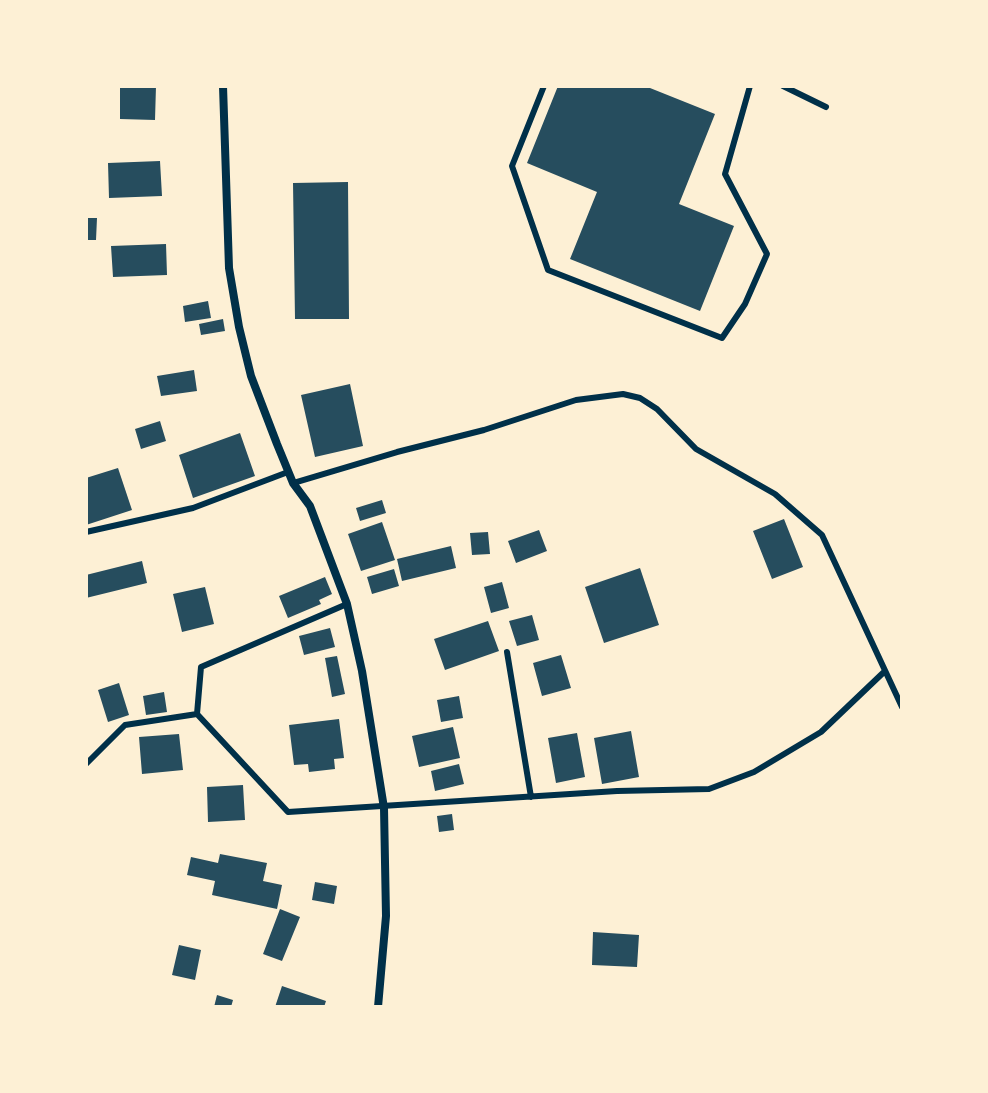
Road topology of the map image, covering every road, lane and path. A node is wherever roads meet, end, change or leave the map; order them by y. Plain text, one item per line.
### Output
1 (223, 86) edge
2 (544, 86) edge
3 (750, 86) edge
4 (783, 86) edge
5 (826, 107) dead end
6 (288, 472) junction
7 (293, 483) junction
8 (86, 532) edge
9 (347, 604) junction
10 (507, 652) dead end
11 (885, 671) junction
12 (902, 707) edge
13 (197, 714) junction
14 (86, 764) edge
15 (531, 797) junction
16 (384, 808) junction
17 (378, 1007) edge

1 - 6 street
2 - 3 lane
4 - 5 lane
6 - 7 street
6 - 8 lane
7 - 9 street
7 - 11 lane
9 - 13 lane
9 - 16 street
10 - 15 lane
11 - 12 lane
11 - 15 lane
13 - 14 lane
13 - 16 lane
15 - 16 lane
16 - 17 street

